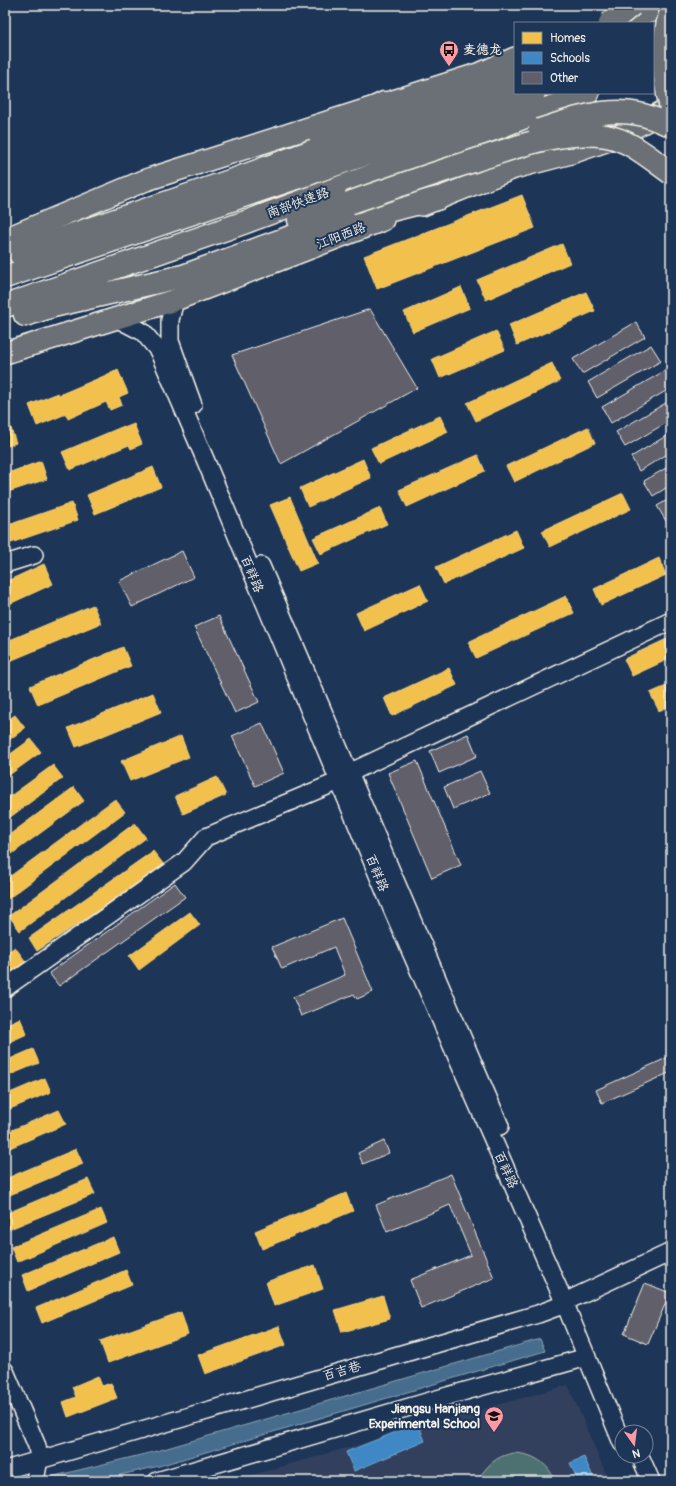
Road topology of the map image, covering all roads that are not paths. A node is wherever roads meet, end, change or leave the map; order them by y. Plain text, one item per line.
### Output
1 (632, 5) edge
2 (671, 5) edge
3 (671, 11) edge
4 (610, 22) edge
5 (612, 22) edge
6 (651, 22) edge
7 (671, 39) edge
8 (654, 47) edge
9 (514, 58) edge
10 (671, 59) edge
11 (654, 67) edge
12 (514, 77) edge
13 (531, 94) edge
14 (585, 94) edge
15 (384, 104) joint
16 (671, 107) edge
17 (671, 126) edge
18 (671, 173) edge
19 (404, 183) junction
20 (233, 190) junction
21 (439, 198) junction
22 (10, 250) edge
23 (5, 277) edge
24 (175, 300) junction
25 (5, 306) edge
26 (53, 306) junction
27 (116, 318) junction
28 (5, 321) edge
29 (5, 354) edge
30 (34, 555) dead end
31 (5, 564) edge
32 (671, 621) edge
33 (344, 777) junction
34 (5, 988) edge
35 (671, 1252) edge
36 (569, 1301) junction
37 (587, 1357) junction
38 (5, 1371) edge
39 (615, 1424) edge
40 (626, 1424) edge
41 (631, 1464) edge
42 (644, 1464) edge
43 (5, 1470) edge
44 (37, 1471) edge
45 (157, 1481) edge
46 (638, 1481) edge
47 (651, 1481) edge

1 - 4 highway, bridge
2 - 5 main road
2 - 6 highway
3 - 16 highway, bridge
7 - 8 highway
9 - 15 main road
10 - 11 highway
12 - 20 highway
13 - 20 highway, 南部快速路
14 - 25 highway, 南部快速路
15 - 22 highway
16 - 21 main road, 江阳西路
17 - 19 highway, bridge
18 - 19 highway, bridge
19 - 26 highway, bridge
20 - 22 highway
20 - 23 highway, 南部快速路
21 - 24 main road, 江阳西路
21 - 26 highway
24 - 27 main road, 江阳西路
24 - 33 street, 百祥路
26 - 28 highway
27 - 29 main road, 江阳西路
27 - 33 street, 百祥路
30 - 31 street
32 - 33 street
33 - 34 street
33 - 36 street, 百祥路
35 - 36 street, 百吉巷
36 - 37 street, 百祥路
36 - 40 street, 百祥路
36 - 44 street, 百吉巷
37 - 39 street, 百祥路
37 - 45 street
38 - 44 street
41 - 46 street
42 - 47 street
43 - 44 street, 百吉巷

